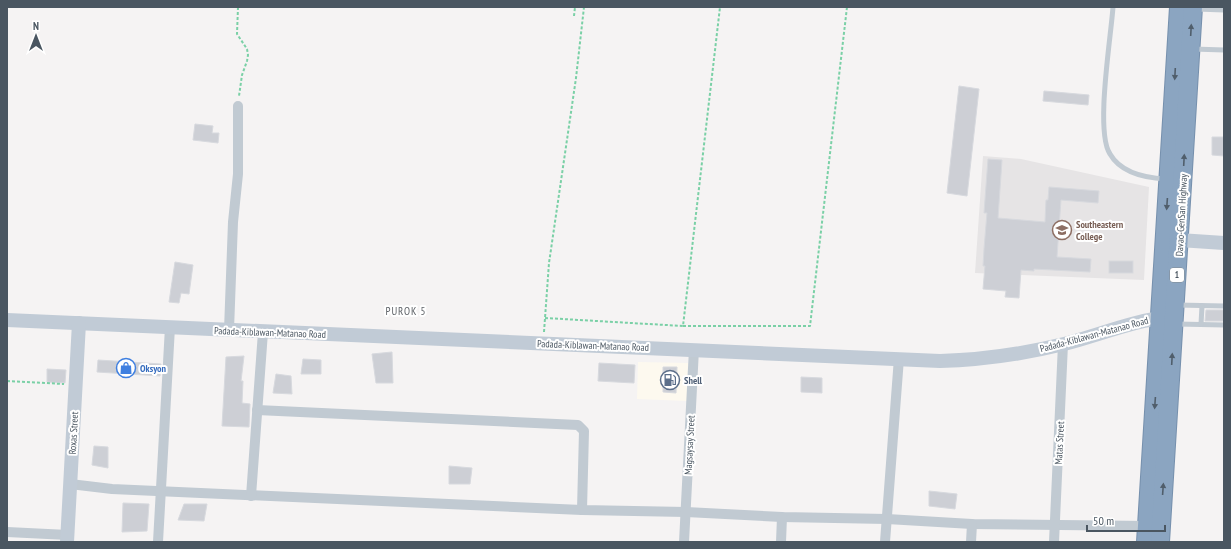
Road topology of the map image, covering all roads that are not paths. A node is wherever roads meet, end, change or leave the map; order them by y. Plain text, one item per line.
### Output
1 (1113, 7) edge
2 (1188, 8) edge
3 (1224, 10) edge
4 (1190, 49) junction
5 (1224, 50) edge
6 (238, 106) road end
7 (1169, 180) junction
8 (1179, 240) junction
9 (1224, 243) edge
10 (1202, 306) junction
11 (1224, 306) edge
12 (1171, 316) junction
13 (7, 320) edge
14 (79, 323) junction
15 (1201, 324) junction
16 (1224, 325) edge
17 (170, 327) junction
18 (229, 330) junction
19 (263, 332) junction
20 (1064, 344) junction
21 (694, 349) junction
22 (899, 358) junction
23 (257, 410) junction
24 (70, 484) junction
25 (161, 491) junction
26 (251, 496) junction
27 (582, 510) junction
28 (686, 512) junction
29 (782, 517) junction
30 (887, 519) junction
31 (972, 524) junction
32 (1055, 524) junction
33 (7, 532) edge
34 (1146, 534) edge
35 (68, 539) edge
36 (158, 542) edge
37 (684, 542) edge
38 (781, 542) edge
39 (885, 542) edge
40 (971, 542) edge
41 (1054, 542) edge
42 (1160, 542) edge

1 - 7 lane
2 - 3 lane
4 -> 2 highway, Davao-GenSan Highway / 1
2 -> 7 highway, Davao-GenSan Highway / 1
4 - 5 lane
8 -> 4 highway, Davao-GenSan Highway / 1
6 - 18 street
7 -> 12 highway, Davao-GenSan Highway / 1
8 - 9 main road
8 - 12 highway, Davao-GenSan Highway / 1
10 - 11 lane
10 - 12 lane
10 - 15 lane
12 - 15 lane
12 - 20 main road, Padada-Kiblawan-Matanao Road
12 -> 34 highway, Davao-GenSan Highway / 1
42 -> 12 highway, Davao-GenSan Highway / 1
13 - 14 main road, Padada-Kiblawan-Matanao Road
14 - 17 main road, Padada-Kiblawan-Matanao Road
14 - 24 main road, Roxas Street
15 - 16 lane
17 - 18 main road, Padada-Kiblawan-Matanao Road
17 - 25 street
18 - 19 main road, Padada-Kiblawan-Matanao Road
19 - 21 main road, Padada-Kiblawan-Matanao Road
19 - 23 street
20 - 22 main road, Padada-Kiblawan-Matanao Road
20 - 32 street, Matas Street
21 - 22 main road, Padada-Kiblawan-Matanao Road
21 - 28 street, Magsaysay Street
22 - 30 street
23 - 26 street
23 - 27 street
24 - 25 street
24 - 35 main road, Roxas Street
25 - 26 street
25 - 36 street
26 - 27 street
27 - 28 street
28 - 29 street
28 - 37 street, Magsaysay Street
29 - 30 street
29 - 38 street
30 - 31 street
30 - 39 street
31 - 32 street
31 - 40 street
32 - 34 street
32 - 41 street, Matas Street
33 - 35 street

